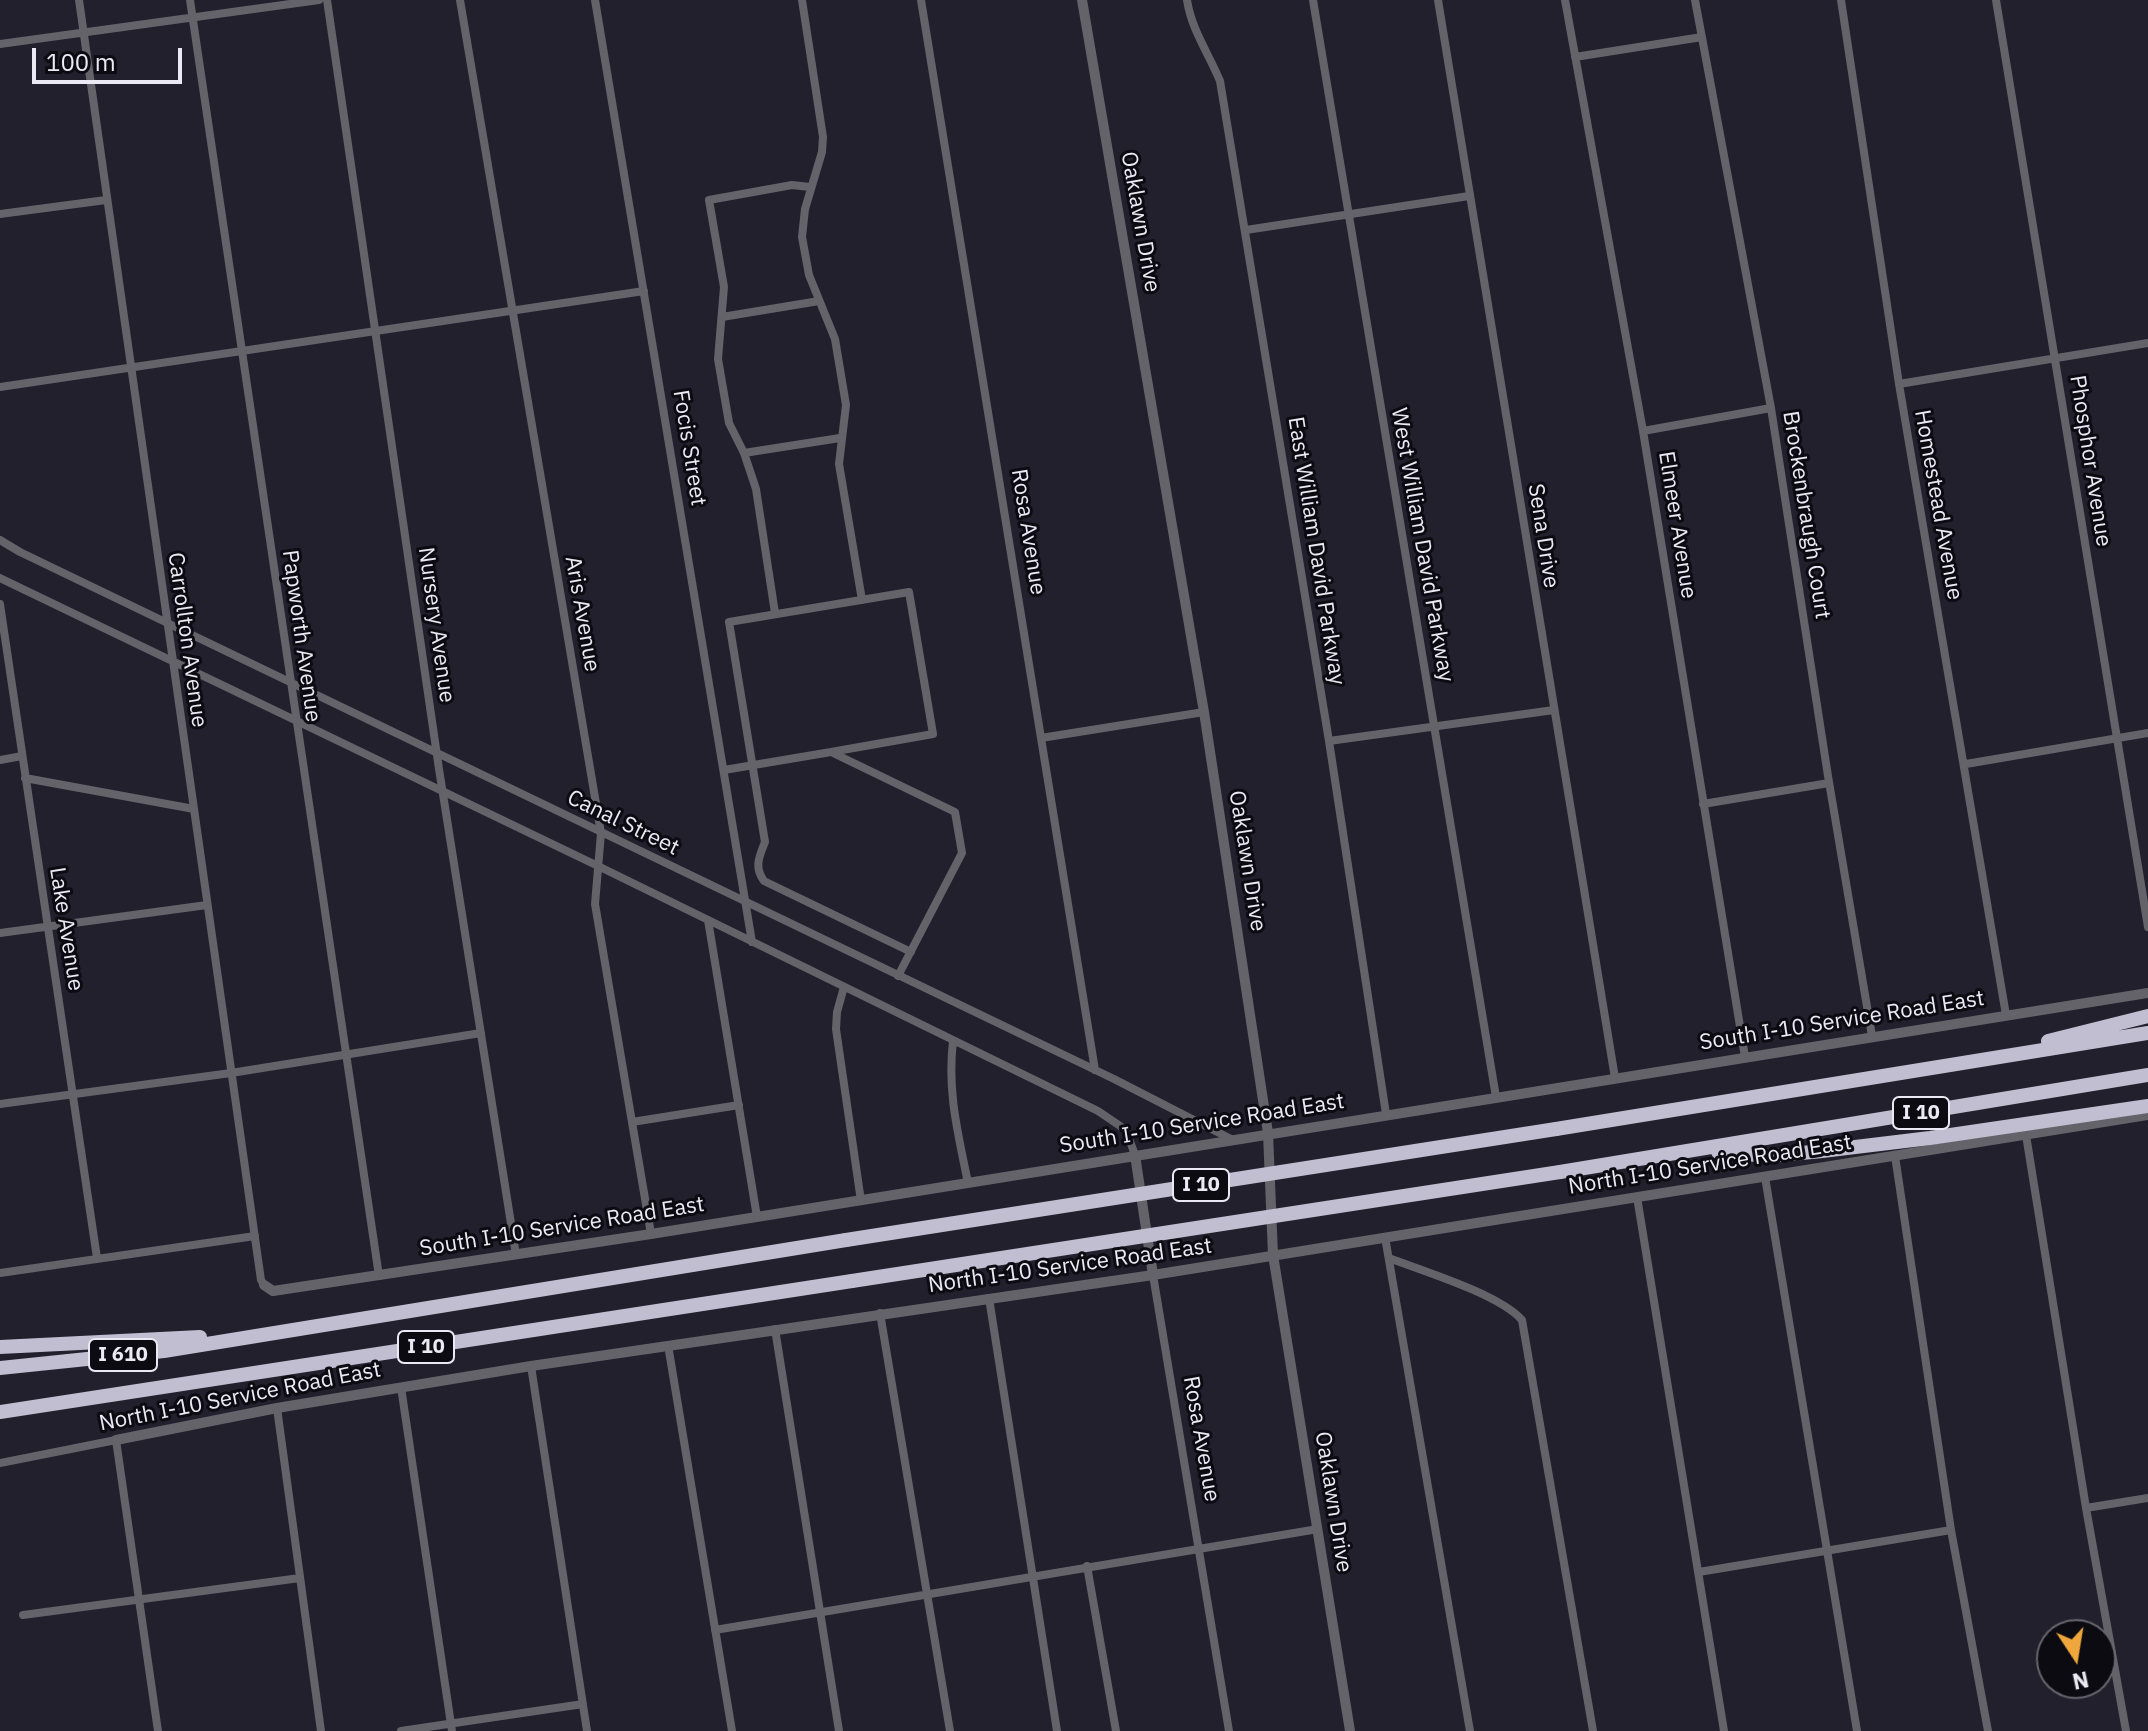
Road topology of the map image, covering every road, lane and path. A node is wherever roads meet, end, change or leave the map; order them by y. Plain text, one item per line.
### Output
1 (79, 0) edge
2 (190, 0) edge
3 (319, 0) edge
4 (327, 0) edge
5 (460, 0) edge
6 (595, 0) edge
7 (802, 0) edge
8 (921, 0) edge
9 (1082, 0) edge
10 (1187, 0) edge
11 (1313, 0) edge
12 (1438, 0) edge
13 (1565, 0) edge
14 (1695, 0) edge
15 (1841, 0) edge
16 (1996, 0) edge
17 (193, 18) junction
18 (83, 33) junction
19 (1702, 37) junction
20 (0, 44) edge
21 (1575, 57) junction
22 (810, 187) junction
23 (1469, 196) junction
24 (106, 200) junction
25 (0, 214) edge
26 (1348, 214) junction
27 (1246, 230) junction
28 (644, 291) junction
29 (819, 301) junction
30 (513, 311) junction
31 (722, 317) junction
32 (375, 331) junction
33 (2148, 343) edge
34 (242, 351) junction
35 (2054, 358) junction
36 (130, 368) junction
37 (1899, 384) junction
38 (0, 387) edge
39 (1771, 408) junction
40 (1643, 431) junction
41 (840, 438) junction
42 (744, 453) junction
43 (0, 540) edge
44 (0, 578) edge
45 (862, 600) junction
46 (0, 604) edge
47 (775, 613) junction
48 (166, 623) junction
49 (172, 659) junction
50 (290, 683) junction
51 (1554, 710) junction
52 (1204, 712) junction
53 (295, 719) junction
54 (1434, 726) junction
55 (2148, 733) edge
56 (1041, 738) junction
57 (2117, 739) junction
58 (1329, 741) junction
59 (831, 752) junction
60 (437, 754) junction
61 (22, 756) junction
62 (0, 760) edge
63 (1966, 764) junction
64 (752, 765) junction
65 (724, 770) junction
66 (25, 778) junction
67 (1829, 783) junction
68 (443, 791) junction
69 (1703, 804) junction
70 (194, 809) junction
71 (601, 833) junction
72 (598, 866) junction
73 (746, 902) junction
74 (207, 905) junction
75 (708, 920) junction
76 (48, 927) junction
77 (2148, 927) edge
78 (0, 933) edge
79 (752, 942) junction
80 (911, 952) junction
81 (898, 976) junction
82 (844, 987) junction
83 (2148, 993) edge
84 (2006, 1015) junction
85 (2148, 1016) edge
86 (481, 1033) junction
87 (2148, 1033) edge
88 (1872, 1036) junction
89 (953, 1041) junction
90 (346, 1054) junction
91 (1745, 1057) junction
92 (1938, 1067) junction
93 (1095, 1070) junction
94 (231, 1073) junction
95 (2148, 1075) edge
96 (1615, 1078) junction
97 (73, 1094) junction
98 (1496, 1097) junction
99 (0, 1104) edge
100 (739, 1105) junction
101 (2148, 1106) edge
102 (1386, 1114) junction
103 (2148, 1115) edge
104 (632, 1122) junction
105 (1268, 1133) junction
106 (2026, 1135) junction
107 (1231, 1139) junction
108 (1694, 1151) junction
109 (1135, 1155) junction
110 (1895, 1156) junction
111 (1765, 1177) junction
112 (968, 1183) junction
113 (1637, 1197) junction
114 (861, 1201) junction
115 (757, 1217) junction
116 (651, 1234) junction
117 (255, 1236) junction
118 (1385, 1237) junction
119 (516, 1255) junction
120 (1273, 1255) junction
121 (97, 1258) junction
122 (1389, 1258) junction
123 (0, 1273) edge
124 (1153, 1275) junction
125 (379, 1276) junction
126 (264, 1285) joint
127 (989, 1298) junction
128 (880, 1313) junction
129 (775, 1329) junction
130 (244, 1337) junction
131 (668, 1345) junction
132 (0, 1347) edge
133 (531, 1366) junction
134 (0, 1368) edge
135 (401, 1387) junction
136 (277, 1408) junction
137 (0, 1412) edge
138 (116, 1440) junction
139 (0, 1463) edge
140 (2148, 1498) edge
141 (2086, 1508) junction
142 (1318, 1529) junction
143 (1951, 1530) junction
144 (1200, 1548) junction
145 (1829, 1550) junction
146 (1087, 1566) junction
147 (1699, 1572) junction
148 (1033, 1575) junction
149 (300, 1578) junction
150 (926, 1592) junction
151 (139, 1600) junction
152 (820, 1613) junction
153 (23, 1615) dead end
154 (715, 1630) junction
155 (583, 1704) junction
156 (452, 1727) edge
157 (158, 1731) edge
158 (321, 1731) edge
159 (401, 1731) edge
160 (587, 1731) edge
161 (732, 1731) edge
162 (839, 1731) edge
163 (950, 1731) edge
164 (1057, 1731) edge
165 (1116, 1731) edge
166 (1229, 1731) edge
167 (1350, 1731) edge
168 (1470, 1731) edge
169 (1593, 1731) edge
170 (1724, 1731) edge
171 (1857, 1731) edge
172 (1988, 1731) edge
173 (2126, 1731) edge

1 - 18 street, Carrollton Avenue
2 - 17 street, Papworth Avenue
3 - 17 street
4 - 32 street, Nursery Avenue
5 - 30 street, Aris Avenue
6 - 28 street, Focis Street
7 - 22 street
8 - 56 street, Rosa Avenue
9 - 52 street, Oaklawn Drive
10 - 27 street, East William David Parkway
11 - 26 street, West William David Parkway
12 - 23 street, Sena Drive
13 - 21 street, Elmeer Avenue
14 - 19 street, Brockenbraugh Court
15 - 37 street, Homestead Avenue
16 - 35 street, Phosphor Avenue
17 - 18 street
17 - 34 street, Papworth Avenue
18 - 20 street
18 - 24 street, Carrollton Avenue
19 - 21 street
19 - 39 street, Brockenbraugh Court
21 - 40 street, Elmeer Avenue
22 - 29 street
22 - 31 street
23 - 26 street
23 - 51 street, Sena Drive
24 - 25 street
24 - 36 street, Carrollton Avenue
26 - 27 street
26 - 54 street, West William David Parkway
27 - 58 street, East William David Parkway
28 - 30 street
28 - 65 street, Focis Street
29 - 31 street
29 - 41 street
30 - 32 street
30 - 71 street, Aris Avenue
31 - 42 street
32 - 34 street
32 - 60 street, Nursery Avenue
33 - 35 street
34 - 36 street
34 - 50 street, Papworth Avenue
35 - 37 street
35 - 57 street, Phosphor Avenue
36 - 38 street
36 - 48 street, Carrollton Avenue
37 - 63 street, Homestead Avenue
39 - 40 street
39 - 67 street, Brockenbraugh Court
40 - 69 street, Elmeer Avenue
41 - 42 street
41 - 45 street
42 - 47 street
43 - 48 street, Canal Street
44 - 49 street
45 - 47 street
45 - 59 street
46 - 61 street, Lake Avenue
47 - 64 street
48 - 49 street, Carrollton Avenue
48 - 50 street, Canal Street
49 - 53 street
49 - 70 street, Carrollton Avenue
50 - 53 street, Papworth Avenue
50 - 60 street, Canal Street
51 - 54 street
51 - 96 street, Sena Drive
52 - 56 street
52 - 105 street, Oaklawn Drive
53 - 68 street
53 - 90 street, Papworth Avenue
54 - 58 street
54 - 98 street, West William David Parkway
55 - 57 street
56 - 93 street, Rosa Avenue
57 - 63 street
57 - 77 street, Phosphor Avenue
58 - 102 street, East William David Parkway
59 - 64 street
59 - 80 street
60 - 68 street, Nursery Avenue
60 - 71 street, Canal Street
61 - 62 street
61 - 66 street, Lake Avenue
63 - 84 street, Homestead Avenue
64 - 65 street
64 - 80 street
65 - 73 street, Focis Street
66 - 70 street
66 - 76 street, Lake Avenue
67 - 69 street
67 - 88 street, Brockenbraugh Court
68 - 72 street
68 - 86 street, Nursery Avenue
69 - 91 street, Elmeer Avenue
70 - 74 street, Carrollton Avenue
71 - 72 street, Aris Avenue
71 - 73 street, Canal Street
72 - 75 street
72 - 104 street, Aris Avenue
73 - 79 street, Focis Street
73 - 81 street, Canal Street
74 - 76 street
74 - 94 street, Carrollton Avenue
75 - 79 street
75 - 100 street
76 - 78 street
76 - 97 street, Lake Avenue
79 - 82 street
80 - 81 street
81 - 93 street, Canal Street
82 - 89 street
82 - 114 street
83 - 84 street, South I-10 Service Road East
84 - 88 street, South I-10 Service Road East
85 - 92 highway
86 - 90 street
86 - 119 street, Nursery Avenue
87 - 92 highway, I 10
88 - 91 street, South I-10 Service Road East
89 - 109 street
89 - 112 street
90 - 94 street
90 - 125 street, Papworth Avenue
91 - 96 street, South I-10 Service Road East
92 - 130 highway, I 10, bridge
93 - 107 street, Canal Street
94 - 97 street
94 - 117 street, Carrollton Avenue
95 - 108 highway, I 10
96 - 98 street, South I-10 Service Road East
97 - 99 street
97 - 121 street, Lake Avenue
98 - 102 street, South I-10 Service Road East
100 - 104 street
100 - 115 street
101 - 108 highway
102 - 105 street, South I-10 Service Road East
103 - 106 street, North I-10 Service Road East
104 - 116 street, Aris Avenue
105 - 107 street, South I-10 Service Road East
105 - 120 street, Oaklawn Drive
106 - 110 street, North I-10 Service Road East
106 - 141 street
107 - 109 street, South I-10 Service Road East
108 - 137 highway, I 10, bridge
109 - 112 street, South I-10 Service Road East
109 - 124 street, Rosa Avenue
110 - 111 street, North I-10 Service Road East
110 - 143 street
111 - 113 street, North I-10 Service Road East
111 - 145 street
112 - 114 street, South I-10 Service Road East
113 - 118 street, North I-10 Service Road East
113 - 147 street
114 - 115 street, South I-10 Service Road East
115 - 116 street, South I-10 Service Road East
116 - 119 street, South I-10 Service Road East
117 - 121 street
117 - 126 street, Carrollton Avenue
118 - 120 street, North I-10 Service Road East
118 - 122 street
119 - 125 street, South I-10 Service Road East
120 - 124 street, North I-10 Service Road East
120 - 142 street, Oaklawn Drive
121 - 123 street
122 - 168 street
122 - 169 street
124 - 127 street, North I-10 Service Road East
124 - 144 street, Rosa Avenue
125 - 126 street, South I-10 Service Road East
127 - 128 street, North I-10 Service Road East
127 - 148 street
128 - 129 street, North I-10 Service Road East
128 - 150 street
129 - 131 street, North I-10 Service Road East
129 - 152 street
130 - 132 highway, I 10
130 - 134 highway, I 610
131 - 133 street, North I-10 Service Road East
131 - 154 street
133 - 135 street, North I-10 Service Road East
133 - 155 street
135 - 136 street, North I-10 Service Road East
135 - 156 street
136 - 138 street, North I-10 Service Road East
136 - 149 street
138 - 139 street, North I-10 Service Road East
138 - 151 street
140 - 141 street
141 - 173 street
142 - 144 street
142 - 167 street, Oaklawn Drive
143 - 145 street
143 - 172 street
144 - 146 street
144 - 166 street, Rosa Avenue
145 - 147 street
145 - 171 street
146 - 148 street
146 - 165 street
147 - 170 street
148 - 150 street
148 - 164 street
149 - 151 street
149 - 158 street
150 - 152 street
150 - 163 street
151 - 153 street
151 - 157 street
152 - 154 street
152 - 162 street
154 - 161 street
155 - 156 street
155 - 160 street
156 - 159 street

